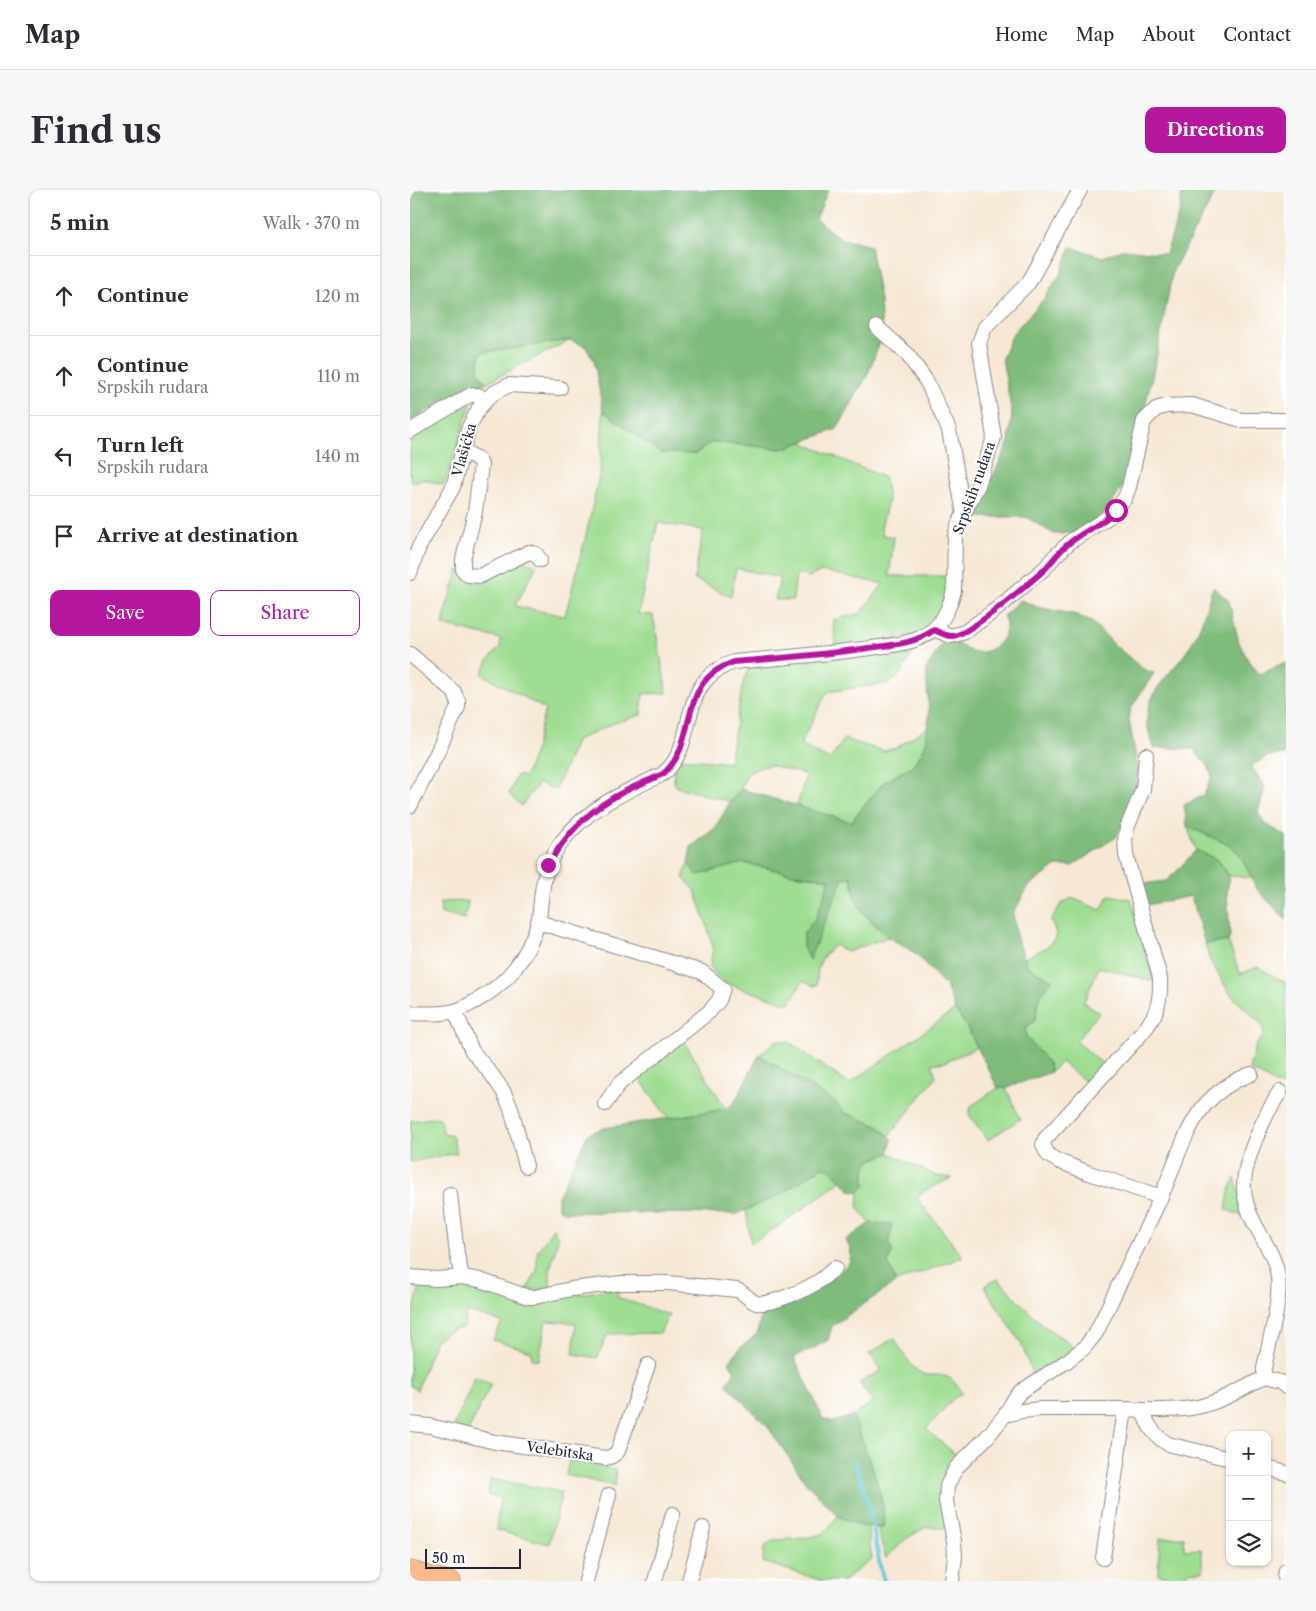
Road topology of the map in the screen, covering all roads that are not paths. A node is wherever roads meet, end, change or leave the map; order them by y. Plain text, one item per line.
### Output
1 (1080, 190) edge
2 (877, 328) dead end
3 (560, 388) dead end
4 (485, 400) junction
5 (1286, 420) edge
6 (410, 431) edge
7 (463, 452) junction
8 (964, 514) junction
9 (540, 560) dead end
10 (410, 573) edge
11 (934, 630) junction
12 (410, 654) edge
13 (1146, 755) dead end
14 (410, 806) edge
15 (538, 922) junction
16 (455, 1011) junction
17 (410, 1013) edge
18 (1250, 1074) dead end
19 (1280, 1092) dead end
20 (605, 1104) dead end
21 (526, 1166) dead end
22 (450, 1194) dead end
23 (1160, 1197) junction
24 (835, 1268) dead end
25 (410, 1277) edge
26 (462, 1277) junction
27 (648, 1365) dead end
28 (1264, 1378) junction
29 (1286, 1387) edge
30 (1125, 1409) junction
31 (1142, 1410) junction
32 (1005, 1415) junction
33 (410, 1424) edge
34 (1226, 1458) edge
35 (1271, 1469) edge
36 (1286, 1473) edge
37 (609, 1495) dead end
38 (673, 1514) dead end
39 (703, 1528) dead end
40 (1103, 1558) dead end
41 (1286, 1571) edge
42 (411, 1574) edge
43 (452, 1581) edge
44 (586, 1581) edge
45 (655, 1581) edge
46 (689, 1581) edge
47 (952, 1581) edge
48 (1286, 1581) edge

1 - 8 street, Srpskih rudara
2 - 8 street
3 - 4 street, Vlašićka
4 - 6 street
4 - 7 street, Vlašićka
5 - 11 street
7 - 9 street
7 - 10 street, Vlašićka
8 - 11 street, Srpskih rudara
11 - 15 street
12 - 14 street
13 - 23 street
15 - 16 street
15 - 20 street
16 - 17 street
16 - 21 street
18 - 23 street
19 - 28 street
22 - 26 street
23 - 32 street
24 - 26 street
25 - 26 street
27 - 33 street, Velebitska
28 - 29 street
28 - 31 street
30 - 31 street
30 - 32 street
30 - 40 street
31 - 34 street
32 - 47 street
35 - 36 street
37 - 44 street
38 - 45 street
39 - 46 street
41 - 48 street
42 - 43 main road

